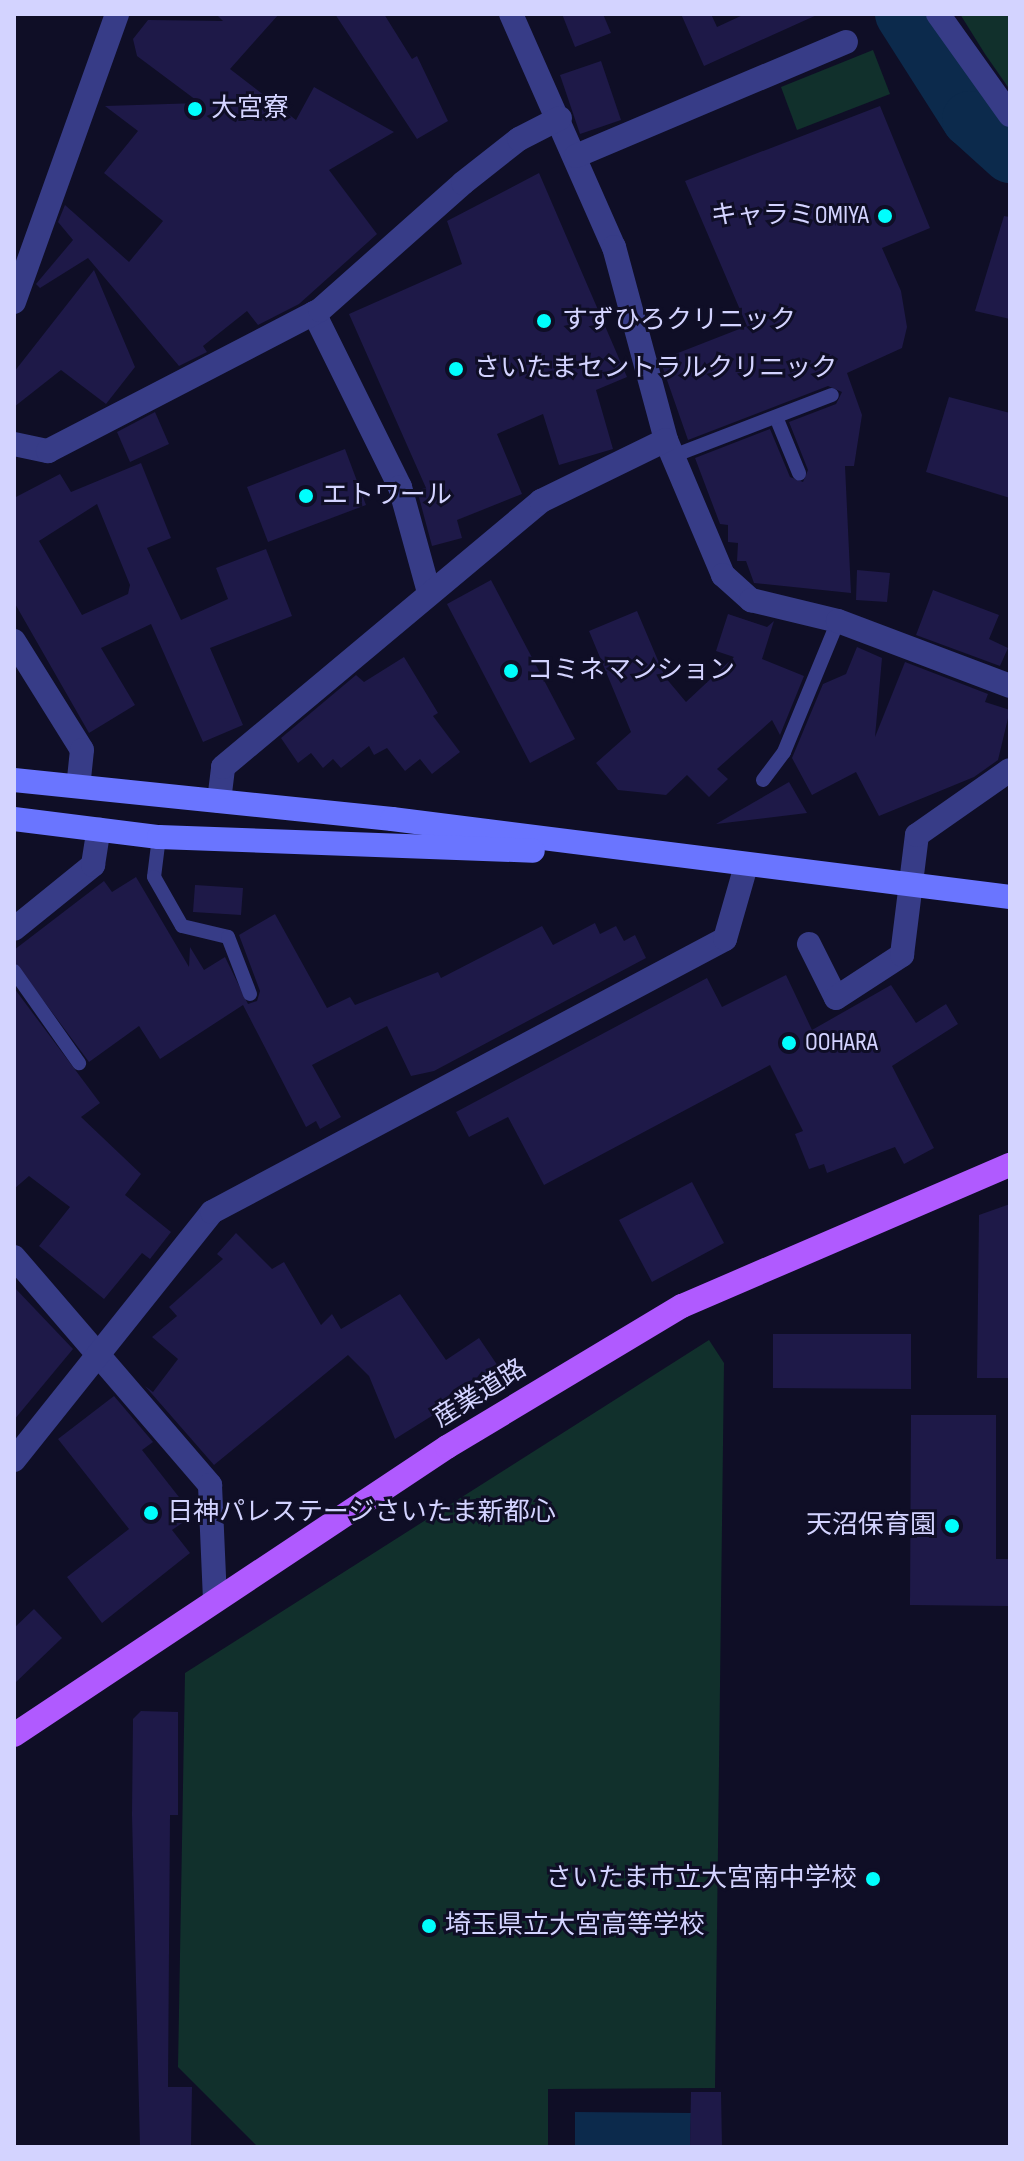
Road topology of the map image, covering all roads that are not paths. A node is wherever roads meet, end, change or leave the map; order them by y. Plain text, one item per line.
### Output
1 (117, 14) edge
2 (511, 14) edge
3 (938, 14) edge
4 (846, 42) dead end
5 (1010, 115) edge
6 (560, 118) junction
7 (576, 156) junction
8 (14, 302) edge
9 (314, 313) junction
10 (832, 395) dead end
11 (776, 417) junction
12 (14, 444) edge
13 (669, 448) junction
14 (799, 473) dead end
15 (429, 592) junction
16 (838, 621) junction
17 (14, 641) edge
18 (1010, 686) edge
19 (1010, 770) edge
20 (14, 780) edge
21 (763, 780) dead end
22 (78, 786) junction
23 (219, 801) junction
24 (14, 819) edge
25 (99, 829) junction
26 (159, 837) junction
27 (683, 857) junction
28 (746, 866) junction
29 (909, 886) junction
30 (1010, 897) edge
31 (14, 929) edge
32 (809, 944) dead end
33 (14, 971) edge
34 (250, 994) dead end
35 (79, 1063) dead end
36 (1010, 1165) edge
37 (14, 1257) edge
38 (101, 1356) junction
39 (14, 1460) edge
40 (215, 1599) junction
41 (14, 1735) edge

1 - 8 street
2 - 6 street
3 - 5 street
4 - 7 street
6 - 7 street
6 - 9 street
7 - 13 street
9 - 12 street
9 - 15 street
10 - 11 lane
11 - 13 lane
11 - 14 lane
13 - 15 street
13 - 16 street
15 - 23 street
16 - 18 street
16 - 21 lane
17 - 22 street
19 - 29 street
20 - 22 street
22 - 23 street
23 - 27 street
24 - 25 street
25 - 26 street
25 - 31 street
26 - 27 street
26 - 34 lane
27 - 28 street
28 - 29 street
28 - 38 street
29 - 30 street
29 - 32 street
33 - 35 lane
36 - 40 main road, 産業道路
37 - 38 street
38 - 39 street
38 - 40 street
40 - 41 main road, 産業道路

